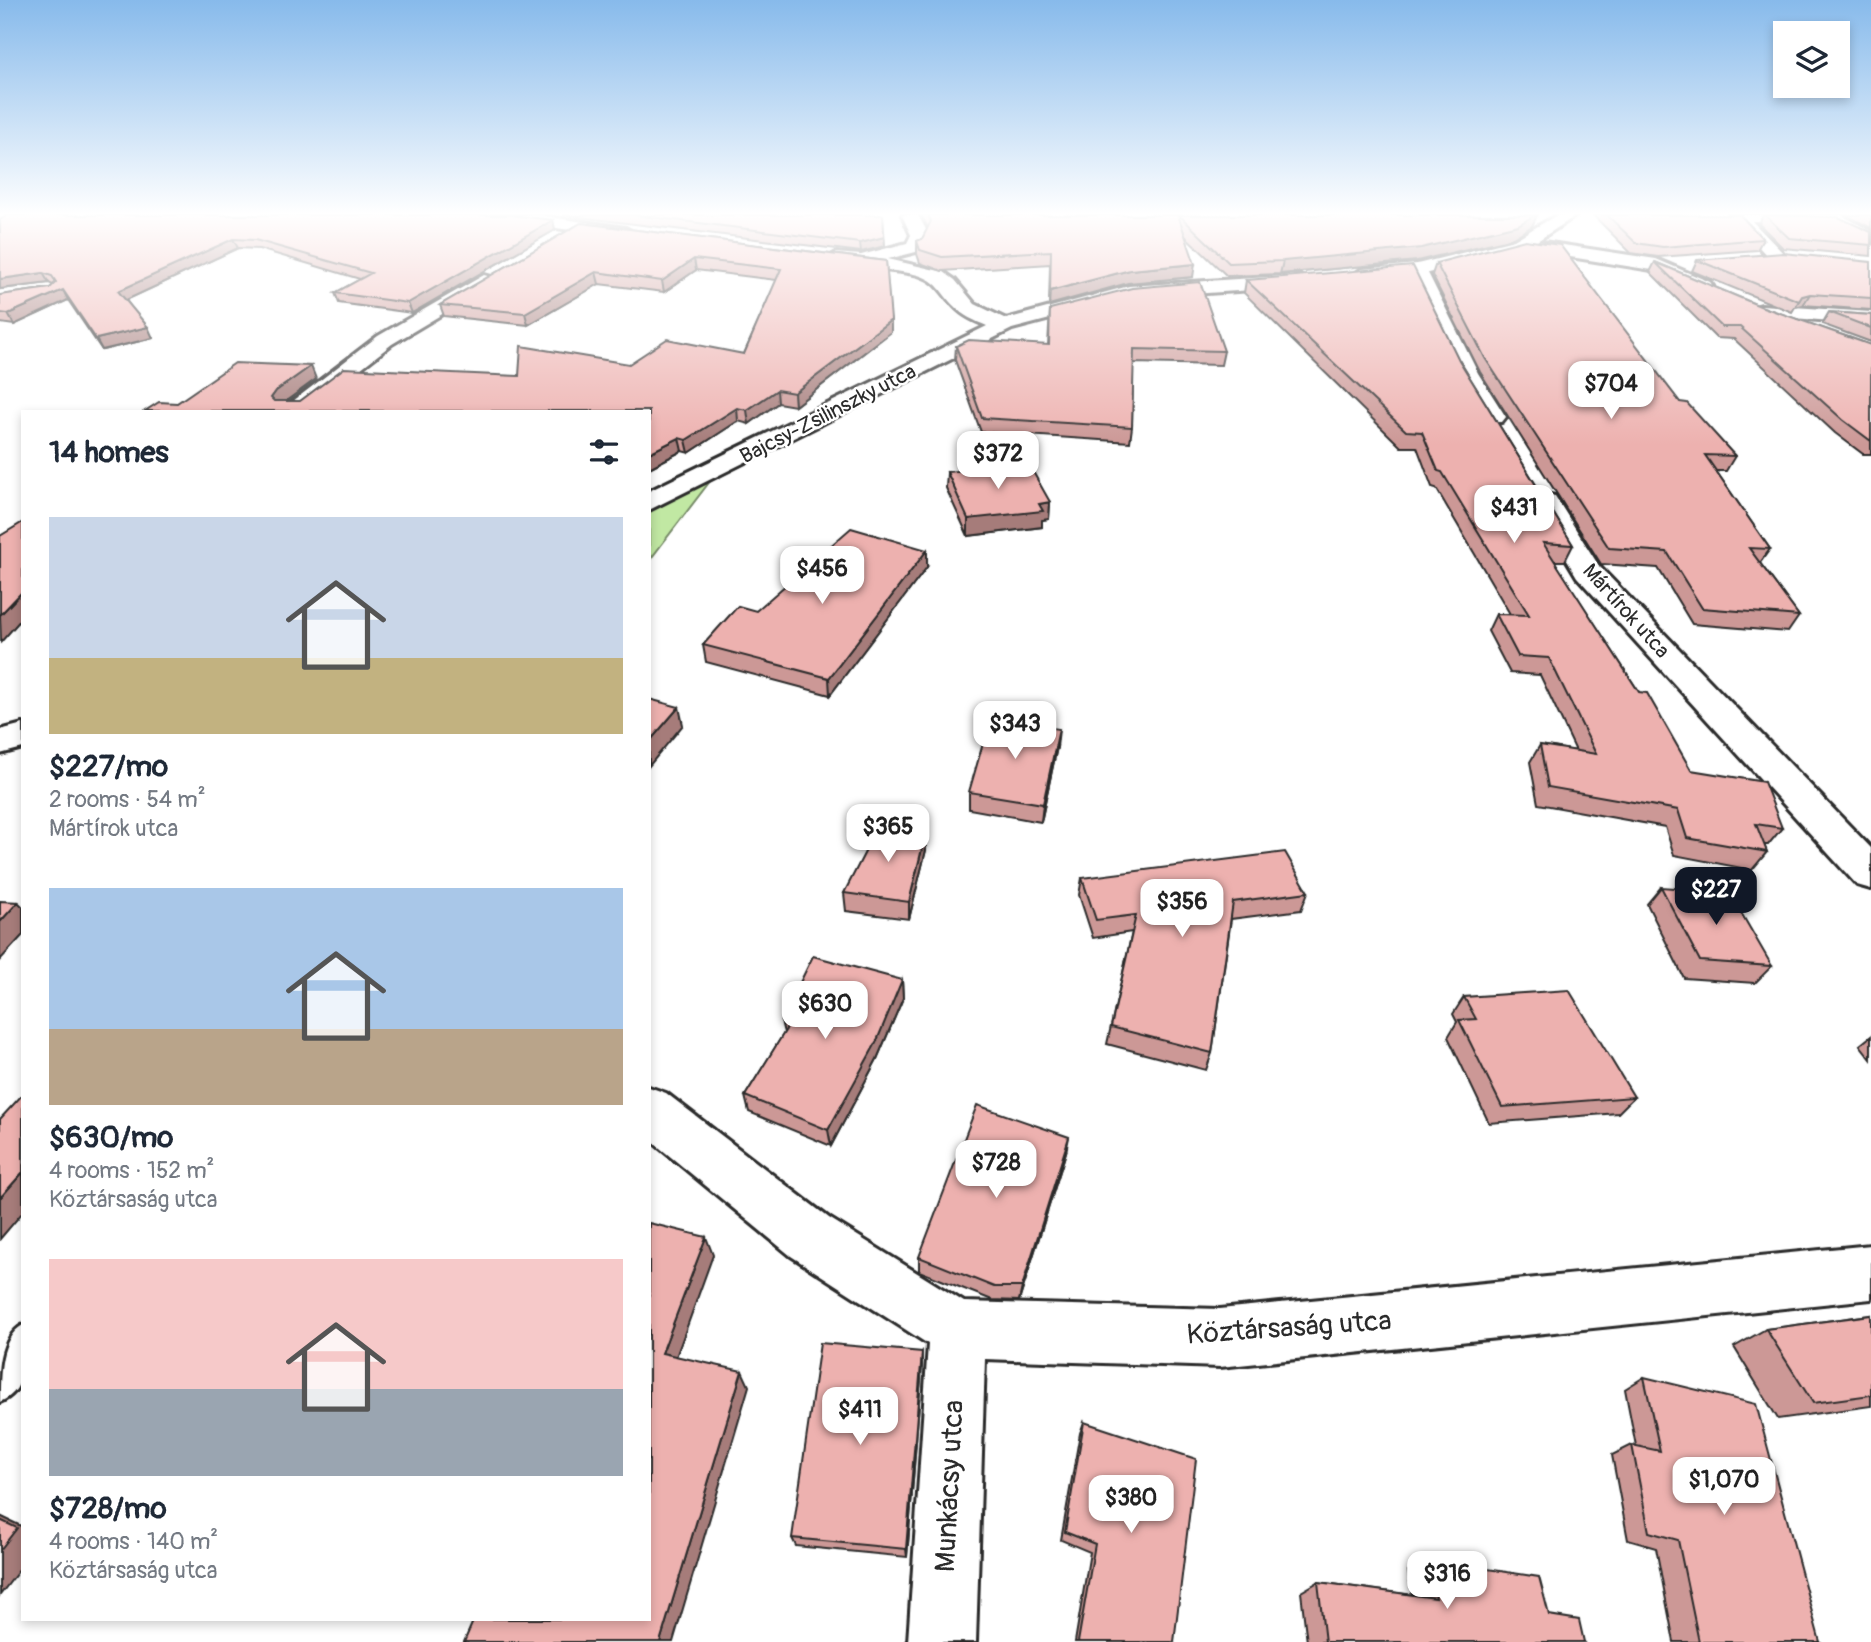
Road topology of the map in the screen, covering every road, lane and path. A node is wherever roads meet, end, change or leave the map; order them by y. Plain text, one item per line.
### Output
1 (466, 292) edge
2 (952, 292) edge
3 (1133, 292) edge
4 (1427, 292) edge
5 (1738, 301) edge
6 (1762, 311) junction
7 (1871, 318) edge
8 (1005, 325) junction
9 (1823, 334) edge
10 (293, 410) edge
11 (1509, 443) edge
12 (1530, 478) edge
13 (651, 501) edge
14 (21, 737) edge
15 (0, 742) edge
16 (1871, 874) edge
17 (651, 1111) edge
18 (1871, 1272) edge
19 (957, 1330) junction
20 (21, 1346) edge
21 (0, 1383) edge
22 (942, 1642) edge

1 - 10 street
2 - 8 street
3 - 8 street, Bajcsy-Zsilinszky utca
4 - 11 street
5 - 6 street
6 - 7 street
6 - 9 street
8 - 13 street, Bajcsy-Zsilinszky utca
12 - 16 street, Mártírok utca
14 - 15 street
17 - 19 street
18 - 19 street, Köztársaság utca
19 - 22 street, Munkácsy utca
20 - 21 lane

